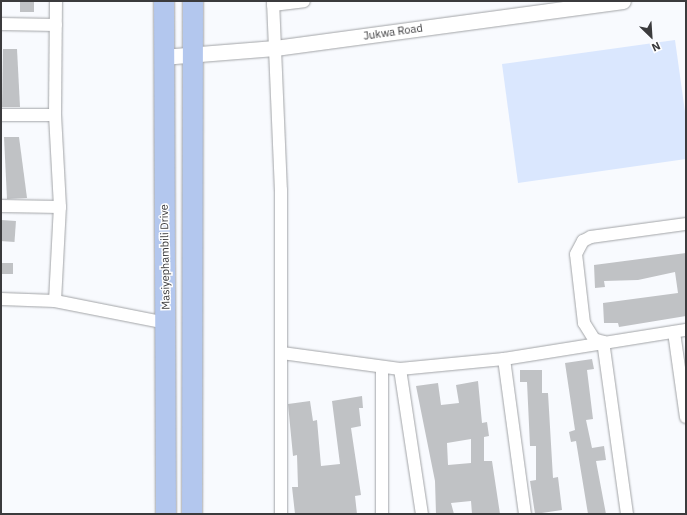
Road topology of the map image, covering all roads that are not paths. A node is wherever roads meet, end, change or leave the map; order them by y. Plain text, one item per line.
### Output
1 (56, 1) edge
2 (164, 1) edge
3 (193, 1) edge
4 (304, 1) edge
5 (622, 1) edge
6 (273, 3) edge
7 (1, 24) edge
8 (56, 25) junction
9 (275, 48) junction
10 (194, 56) junction
11 (162, 57) junction
12 (1, 115) edge
13 (55, 115) junction
14 (1, 206) edge
15 (60, 207) junction
16 (686, 224) edge
17 (1, 299) edge
18 (55, 300) junction
19 (166, 323) junction
20 (680, 331) edge
21 (603, 342) junction
22 (282, 352) junction
23 (504, 359) junction
24 (382, 369) junction
25 (400, 369) junction
26 (686, 417) edge
27 (166, 514) edge
28 (192, 514) edge
29 (281, 514) edge
30 (382, 514) edge
31 (422, 514) edge
32 (525, 514) edge
33 (627, 514) edge

1 - 8 street
2 - 11 main road, Masiyephambili Drive
3 - 10 main road
4 - 6 street
5 - 9 street, Jukwa Road
6 - 9 street
7 - 8 street
8 - 13 street
9 - 10 street, Jukwa Road
9 - 22 street
10 - 11 street, Jukwa Road
10 - 28 main road
11 - 19 main road, Masiyephambili Drive
12 - 13 street
13 - 15 street
14 - 15 street
15 - 18 street
16 - 21 street
17 - 18 street
18 - 19 street
19 - 27 main road, Masiyephambili Drive
20 - 21 street
20 - 26 street
21 - 23 street
21 - 33 street
22 - 24 street
22 - 29 street
23 - 25 street
23 - 32 street
24 - 25 street
24 - 30 street
25 - 31 street

